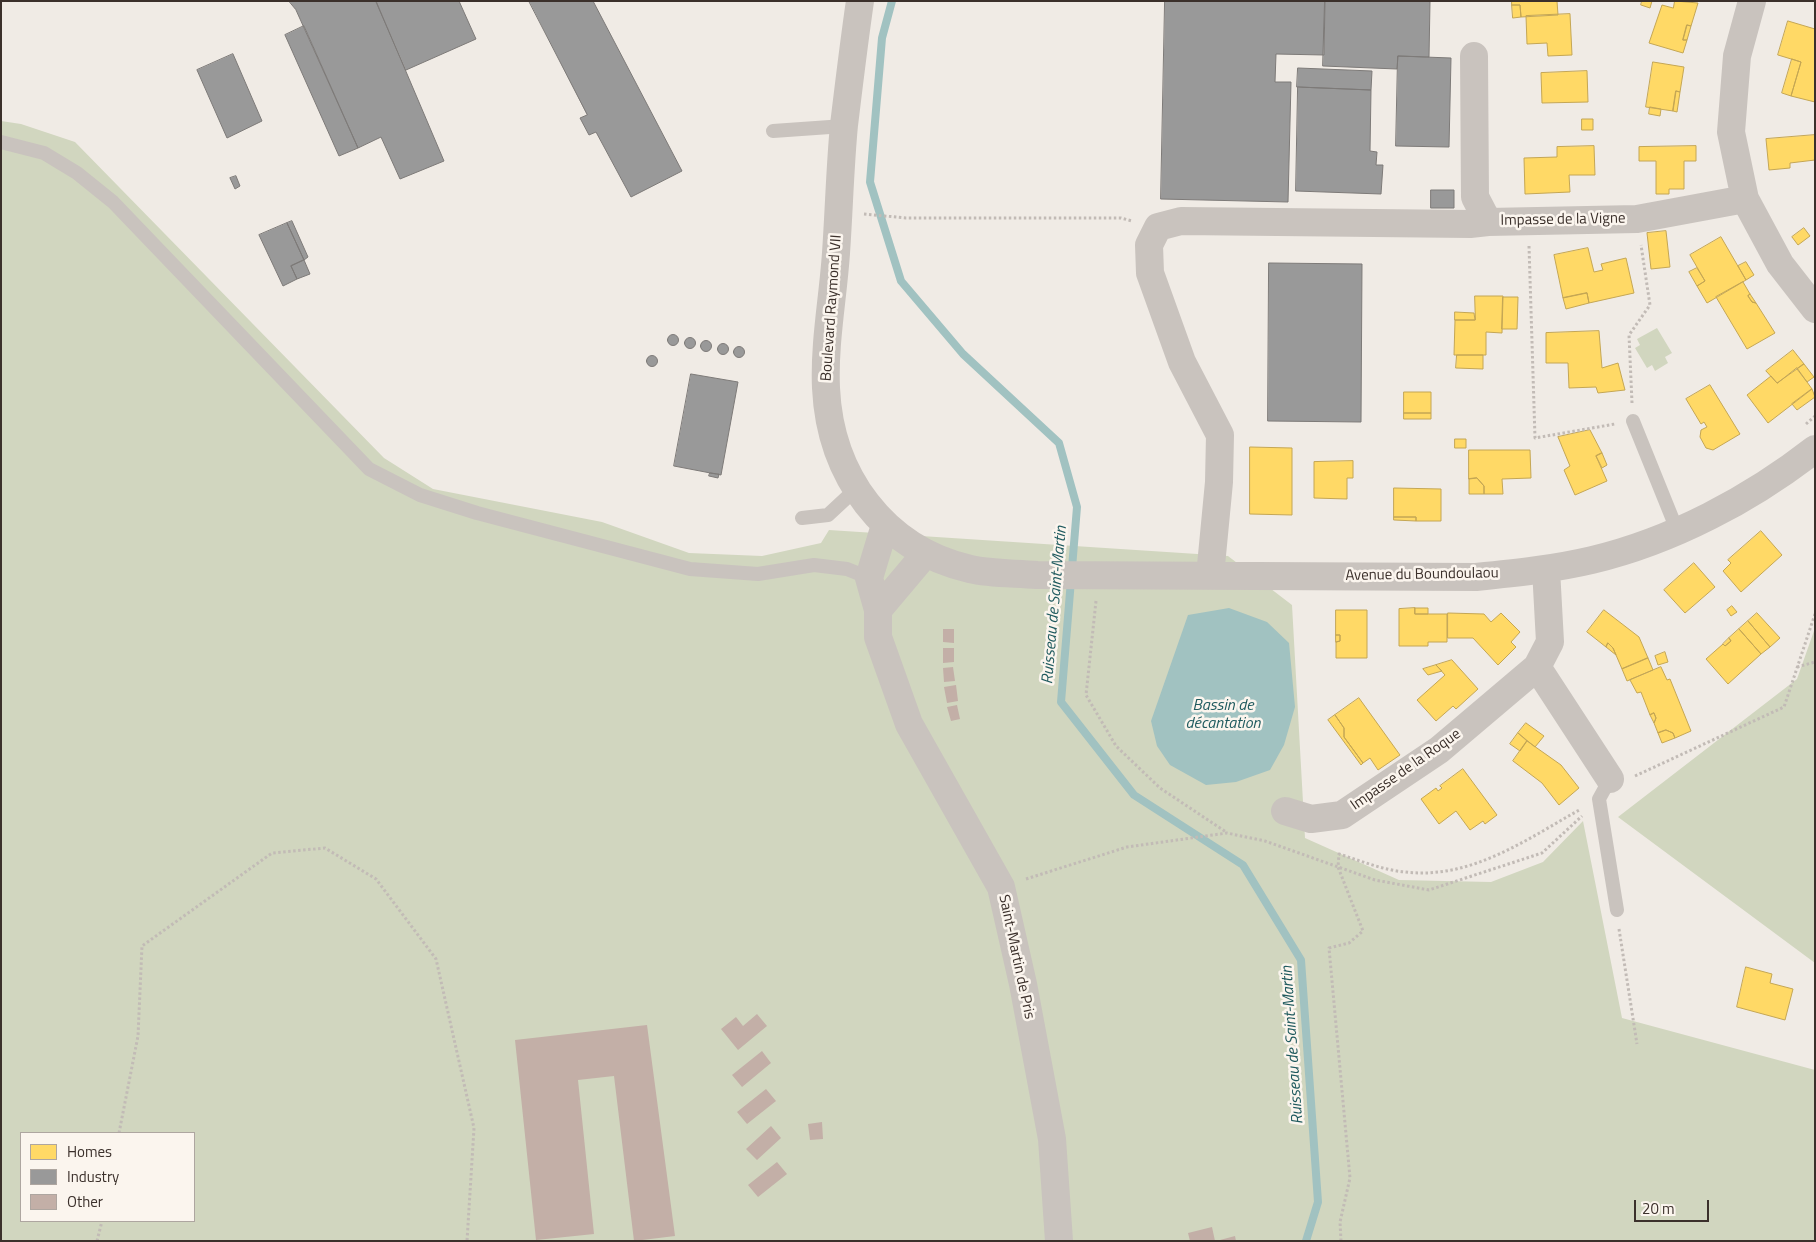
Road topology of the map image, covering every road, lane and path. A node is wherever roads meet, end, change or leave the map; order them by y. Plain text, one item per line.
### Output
1 (860, 1) edge
2 (1752, 1) edge
3 (1474, 56) dead end
4 (844, 126) junction
5 (772, 131) dead end
6 (1, 142) edge
7 (1745, 199) junction
8 (869, 214) dead end
9 (1637, 219) junction
10 (1488, 222) junction
11 (1529, 222) junction
12 (1158, 227) junction
13 (1815, 309) edge
14 (1815, 416) edge
15 (1634, 421) junction
16 (1809, 438) edge
17 (856, 489) junction
18 (802, 518) dead end
19 (885, 525) junction
20 (1677, 530) junction
21 (926, 553) junction
22 (1546, 569) junction
23 (1100, 576) junction
24 (1210, 576) junction
25 (869, 578) junction
26 (895, 590) junction
27 (878, 610) junction
28 (1815, 614) edge
29 (1815, 662) edge
30 (1537, 667) junction
31 (1797, 668) junction
32 (1605, 789) junction
33 (1285, 811) dead end
34 (1227, 832) junction
35 (1338, 868) junction
36 (1001, 887) junction
37 (1617, 910) joint
38 (1637, 1044) dead end
39 (119, 1132) edge
40 (102, 1222) edge
41 (97, 1241) edge
42 (467, 1241) edge
43 (1058, 1241) edge
44 (1341, 1241) edge

1 - 4 street, Boulevard Raymond VII
2 - 7 street
3 - 10 street, Impasse de la Vigne
4 - 5 lane
4 - 17 street, Boulevard Raymond VII
6 - 25 lane
7 - 9 street, Impasse de la Vigne
7 - 13 street
8 - 12 path
9 - 11 street, Impasse de la Vigne
9 - 15 path
10 - 11 street, Impasse de la Vigne
10 - 12 street
11 - 15 path
12 - 24 street
14 - 16 path
15 - 20 lane
16 - 20 street, Avenue du Boundoulaou
17 - 18 lane
17 - 19 street, Boulevard Raymond VII
19 - 21 street, Boulevard Raymond VII
19 - 25 street
20 - 22 street, Avenue du Boundoulaou
21 - 23 street, Boulevard Raymond VII
21 - 26 street
22 - 24 street, Avenue du Boundoulaou
22 - 30 street, Impasse de la Roque
23 - 24 street, Avenue du Boundoulaou
23 - 34 path
25 - 26 lane
25 - 27 street, Saint-Martin de Pris
26 - 27 street
27 - 36 street, Saint-Martin de Pris
28 - 31 path
29 - 31 path
30 - 32 street
30 - 33 street, Impasse de la Roque
31 - 32 path
32 - 35 path
32 - 35 path
32 - 37 lane
34 - 35 path
34 - 36 path
35 - 44 path
36 - 43 street, Saint-Martin de Pris
37 - 38 path
39 - 42 path
40 - 41 path

